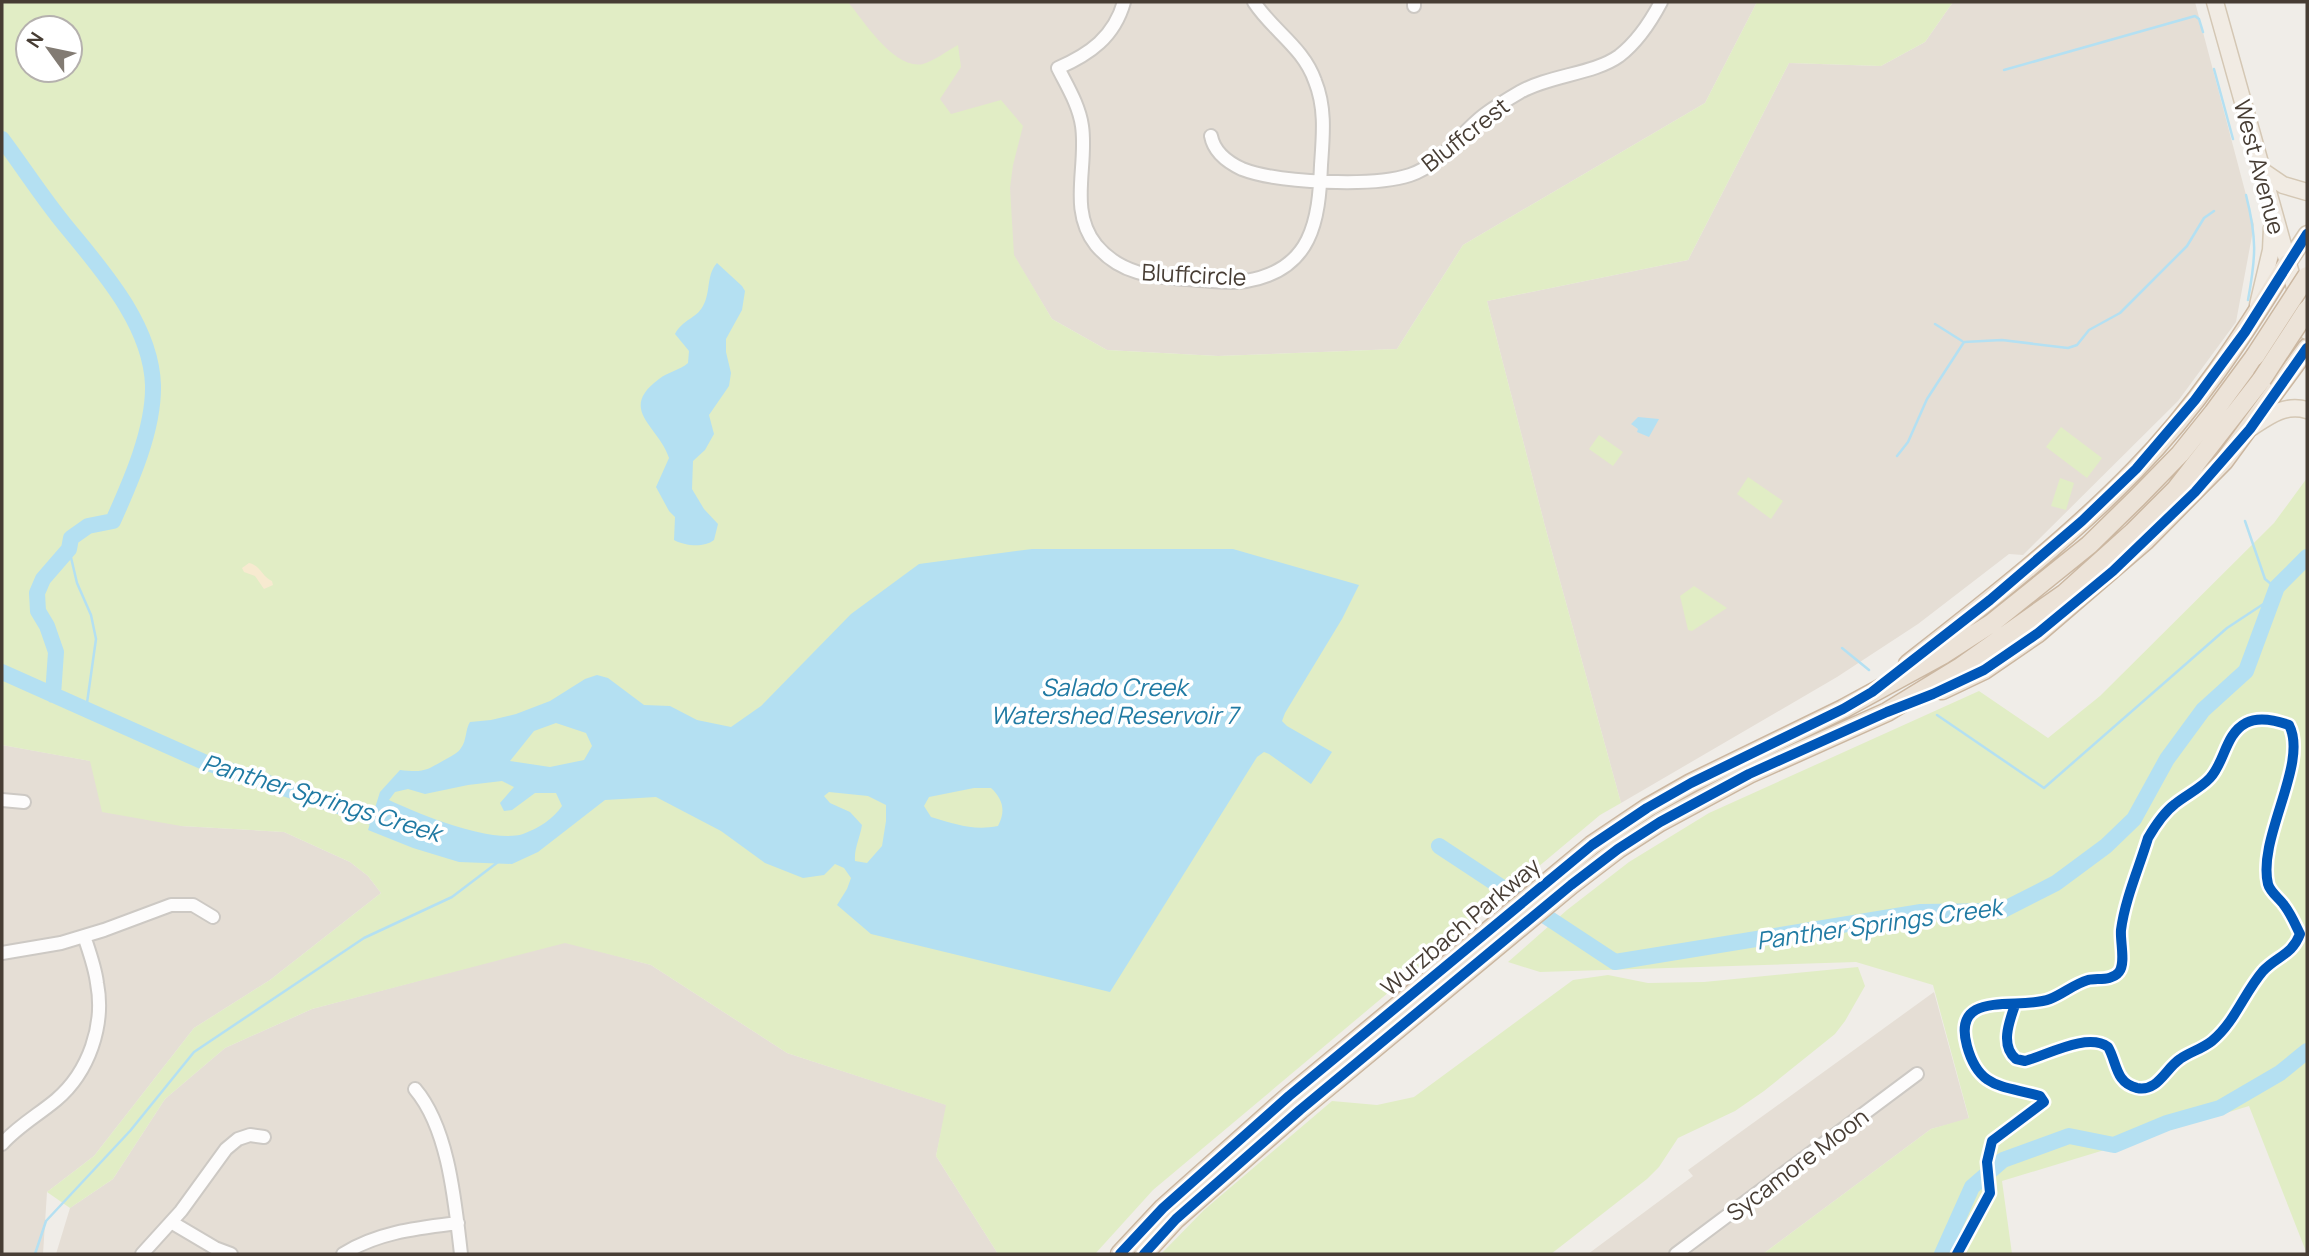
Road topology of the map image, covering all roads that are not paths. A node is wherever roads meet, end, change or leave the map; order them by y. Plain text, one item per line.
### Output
1 (1124, 2) edge
2 (1254, 2) edge
3 (1661, 2) edge
4 (2215, 2) edge
5 (1211, 136) dead end
6 (2261, 170) junction
7 (1321, 181) junction
8 (2307, 192) edge
9 (2273, 215) junction
10 (2307, 234) edge
11 (2287, 264) junction
12 (2307, 276) edge
13 (2307, 310) edge
14 (2250, 325) junction
15 (2307, 331) edge
16 (2307, 348) edge
17 (2283, 384) junction
18 (2307, 410) edge
19 (2250, 429) junction
20 (1872, 692) junction
21 (1886, 712) junction
22 (2, 800) edge
23 (24, 802) dead end
24 (213, 917) dead end
25 (84, 936) junction
26 (2, 953) edge
27 (1917, 1073) dead end
28 (415, 1089) dead end
29 (264, 1137) dead end
30 (2, 1144) edge
31 (170, 1222) junction
32 (458, 1223) junction
33 (142, 1254) edge
34 (231, 1254) edge
35 (343, 1254) edge
36 (461, 1254) edge
37 (1120, 1254) edge
38 (1144, 1254) edge
39 (1676, 1254) edge

1 - 7 street, Bluffcircle
2 - 7 street, Bluffcircle
3 - 7 street, Bluffcrest
4 - 6 main road, West Avenue
5 - 7 street, Bluffcrest
6 - 8 main road
6 - 9 main road, West Avenue
9 - 11 main road, West Avenue
9 - 14 main road
10 - 11 main road
11 - 14 highway
11 - 15 main road, West Avenue
12 - 20 highway, Wurzbach Parkway, bridge
13 - 21 highway, Wurzbach Parkway, bridge
14 - 17 highway
14 - 20 highway
16 - 17 highway
17 - 19 highway
18 - 19 main road
19 - 21 highway
20 - 37 highway, Wurzbach Parkway
21 - 38 highway, Wurzbach Parkway
22 - 23 street
24 - 25 street
25 - 26 street
25 - 30 street
27 - 39 street, Sycamore Moon
28 - 32 street
29 - 31 street
31 - 33 street
31 - 34 street
32 - 35 street
32 - 36 street

